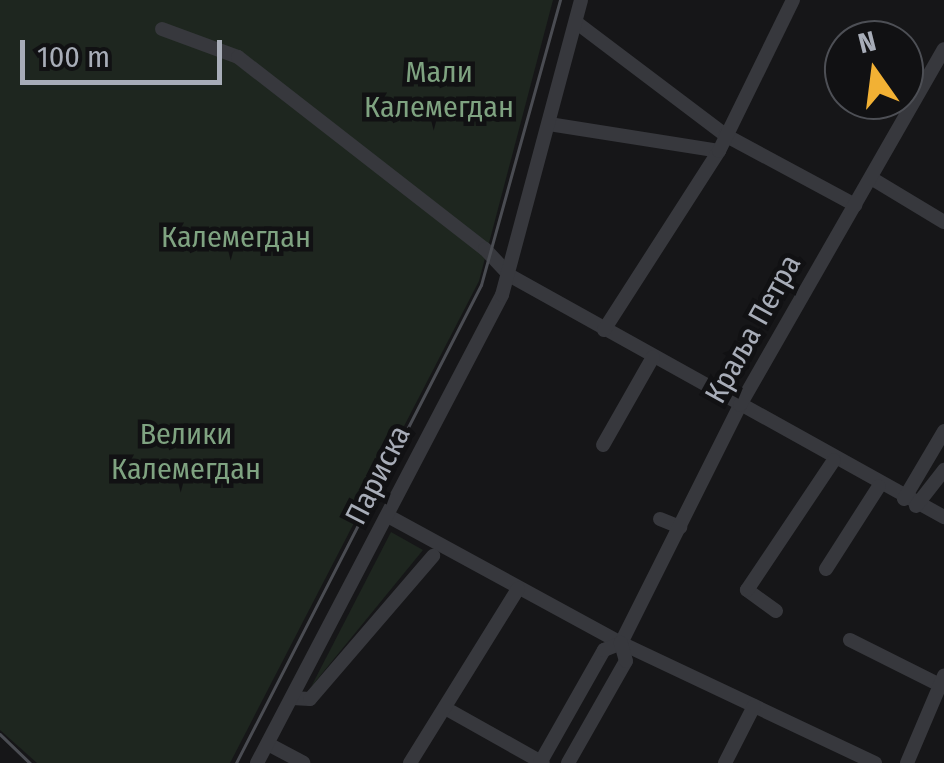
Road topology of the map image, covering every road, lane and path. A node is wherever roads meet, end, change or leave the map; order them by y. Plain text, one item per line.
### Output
1 (581, 0) edge
2 (792, 0) edge
3 (577, 23) junction
4 (162, 29) dead end
5 (944, 49) edge
6 (549, 124) junction
7 (726, 136) junction
8 (718, 150) junction
9 (871, 178) junction
10 (855, 205) junction
11 (944, 222) edge
12 (509, 276) junction
13 (604, 330) junction
14 (653, 357) junction
15 (740, 406) junction
16 (944, 431) edge
17 (603, 445) dead end
18 (834, 460) junction
19 (944, 470) edge
20 (879, 486) junction
21 (910, 502) junction
22 (388, 516) junction
23 (944, 517) edge
24 (660, 519) dead end
25 (680, 528) junction
26 (433, 556) dead end
27 (826, 569) dead end
28 (518, 589) junction
29 (776, 611) dead end
30 (850, 640) dead end
31 (621, 642) junction
32 (942, 681) edge
33 (292, 698) junction
34 (754, 706) junction
35 (445, 708) junction
36 (268, 744) junction
37 (872, 762) edge
38 (258, 763) edge
39 (303, 763) edge
40 (410, 763) edge
41 (541, 763) edge
42 (568, 763) edge
43 (726, 763) edge
44 (907, 763) edge

1 - 3 street, Париска
2 - 7 street
3 - 6 street, Париска
3 - 7 street
4 - 12 street
5 - 9 street, Краља Петра
6 - 8 street
6 - 12 street, Париска
7 - 8 street
7 - 10 street
8 - 13 street
9 - 10 street, Краља Петра
9 - 11 street
10 - 15 street, Краља Петра
12 - 13 street
12 - 22 street, Париска
13 - 14 street
14 - 15 street
14 - 17 street
15 - 18 street
15 - 25 street, Краља Петра
16 - 21 street
18 - 20 street
18 - 29 street
19 - 21 street
20 - 21 street
20 - 27 street
21 - 23 street
22 - 28 street
22 - 33 street, Париска
24 - 25 street
25 - 31 street, Краља Петра
26 - 33 street
28 - 31 street
28 - 35 street
30 - 32 street
31 - 34 street
31 - 41 street, Краља Петра
31 - 42 street, Краља Петра
32 - 44 street
33 - 36 street, Париска
34 - 37 street
34 - 43 street
35 - 40 street
35 - 41 street
36 - 38 street, Париска
36 - 39 street

